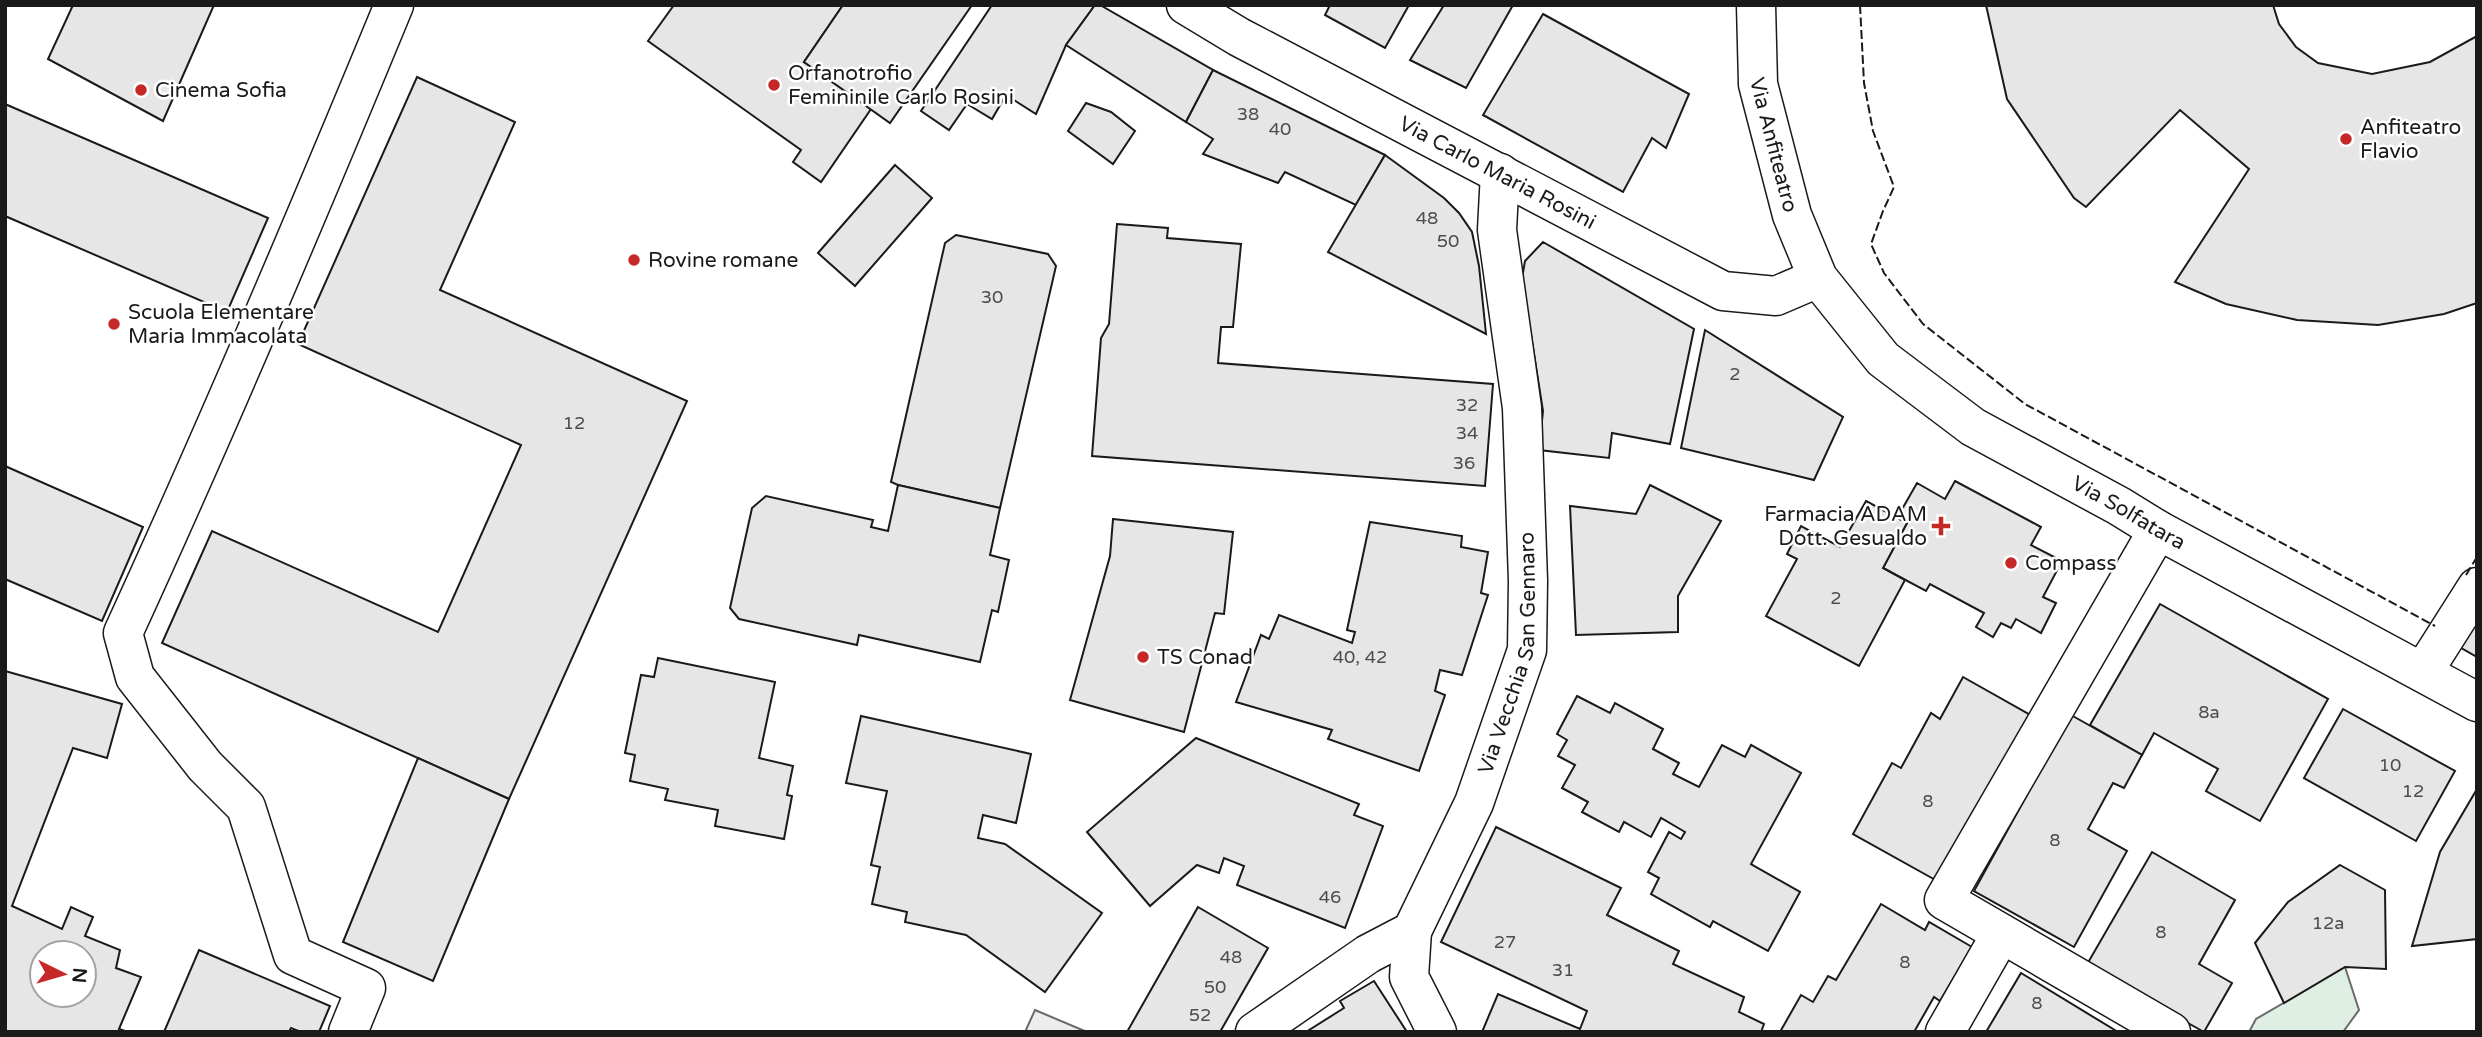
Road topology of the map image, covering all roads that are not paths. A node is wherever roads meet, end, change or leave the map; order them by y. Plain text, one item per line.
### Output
1 (394, 5) edge
2 (1186, 5) edge
3 (1756, 5) edge
4 (1500, 173) junction
5 (1818, 278) junction
6 (2158, 530) junction
7 (2477, 587) edge
8 (2423, 672) junction
9 (2477, 702) edge
10 (1412, 931) junction
11 (2001, 934) junction
12 (348, 1032) edge
13 (1255, 1032) edge
14 (1437, 1032) edge
15 (1945, 1032) edge
16 (2171, 1032) edge

1 - 12 street
2 - 4 street, Via Carlo Maria Rosini
3 - 5 street, Via Anfiteatro
4 - 5 street, Via Carlo Maria Rosini
4 - 10 street, Via Vecchia San Gennaro
5 - 6 street, Via Solfatara
6 - 8 street, Via Solfatara
6 - 11 street
7 - 8 street
8 - 9 street, Via Solfatara
10 - 13 street
10 - 14 street
11 - 15 street
11 - 16 street

